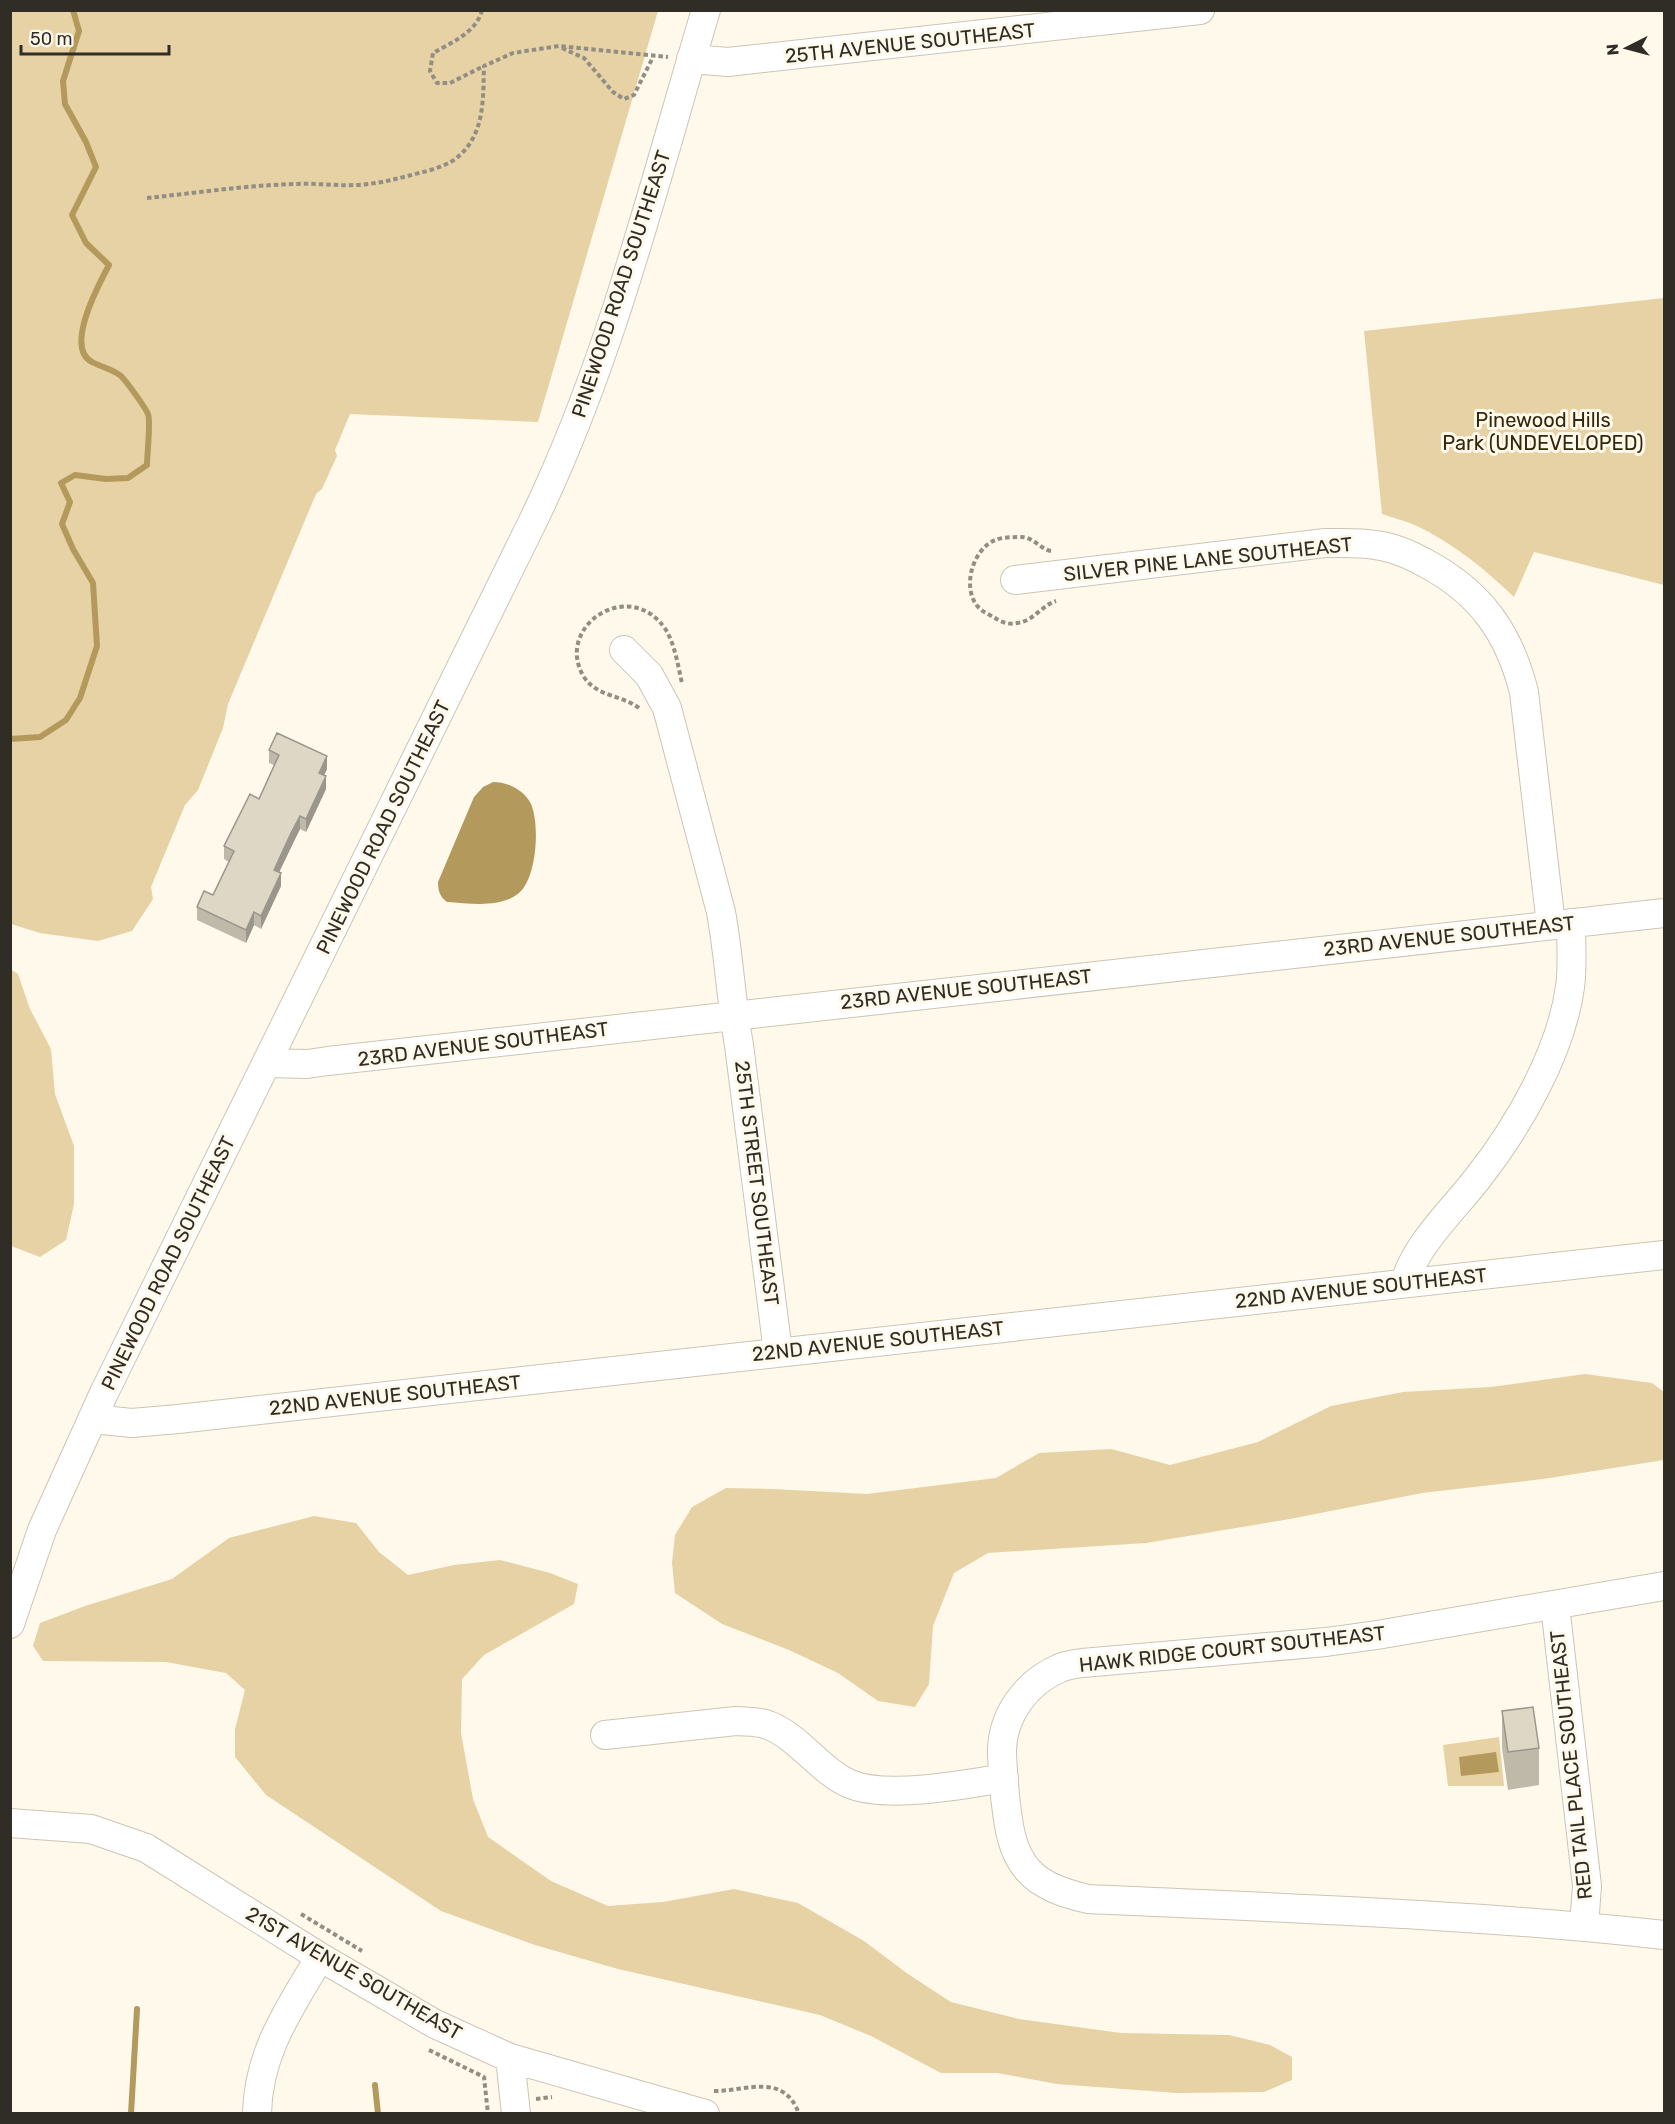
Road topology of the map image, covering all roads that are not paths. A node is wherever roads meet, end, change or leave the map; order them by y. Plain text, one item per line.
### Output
1 (706, 10) edge
2 (1200, 10) edge
3 (691, 60) junction
4 (1016, 580) dead end
5 (624, 650) dead end
6 (1665, 913) edge
7 (1561, 924) junction
8 (734, 1015) junction
9 (268, 1063) junction
10 (1665, 1255) edge
11 (1406, 1283) junction
12 (778, 1352) junction
13 (92, 1419) junction
14 (1665, 1586) edge
15 (1555, 1605) junction
16 (10, 1624) edge
17 (605, 1735) dead end
18 (1004, 1778) junction
19 (10, 1823) edge
20 (1584, 1926) junction
21 (1665, 1935) edge
22 (320, 1957) junction
23 (510, 2058) junction
24 (709, 2102) edge
25 (526, 2106) edge
26 (257, 2114) edge

1 - 3 street, PINEWOOD ROAD SOUTHEAST
2 - 3 street, 25TH AVENUE SOUTHEAST
3 - 9 street, PINEWOOD ROAD SOUTHEAST
4 - 7 street, SILVER PINE LANE SOUTHEAST
5 - 8 street, 25TH STREET SOUTHEAST
6 - 7 street, 23RD AVENUE SOUTHEAST
7 - 8 street, 23RD AVENUE SOUTHEAST
7 - 11 street, SILVER PINE LANE SOUTHEAST
8 - 9 street, 23RD AVENUE SOUTHEAST
8 - 12 street, 25TH STREET SOUTHEAST
9 - 13 street, PINEWOOD ROAD SOUTHEAST
10 - 11 street, 22ND AVENUE SOUTHEAST
11 - 12 street, 22ND AVENUE SOUTHEAST
12 - 13 street, 22ND AVENUE SOUTHEAST
13 - 16 street, PINEWOOD ROAD SOUTHEAST
14 - 15 street, HAWK RIDGE COURT SOUTHEAST
15 - 18 street, HAWK RIDGE COURT SOUTHEAST
15 - 20 street, RED TAIL PLACE SOUTHEAST
17 - 18 street
18 - 20 street, HAWK RIDGE COURT SOUTHEAST
19 - 22 street, 21ST AVENUE SOUTHEAST
20 - 21 street, HAWK RIDGE COURT SOUTHEAST
22 - 23 street, 21ST AVENUE SOUTHEAST
22 - 26 street
23 - 24 street, 21ST AVENUE SOUTHEAST
23 - 25 street

